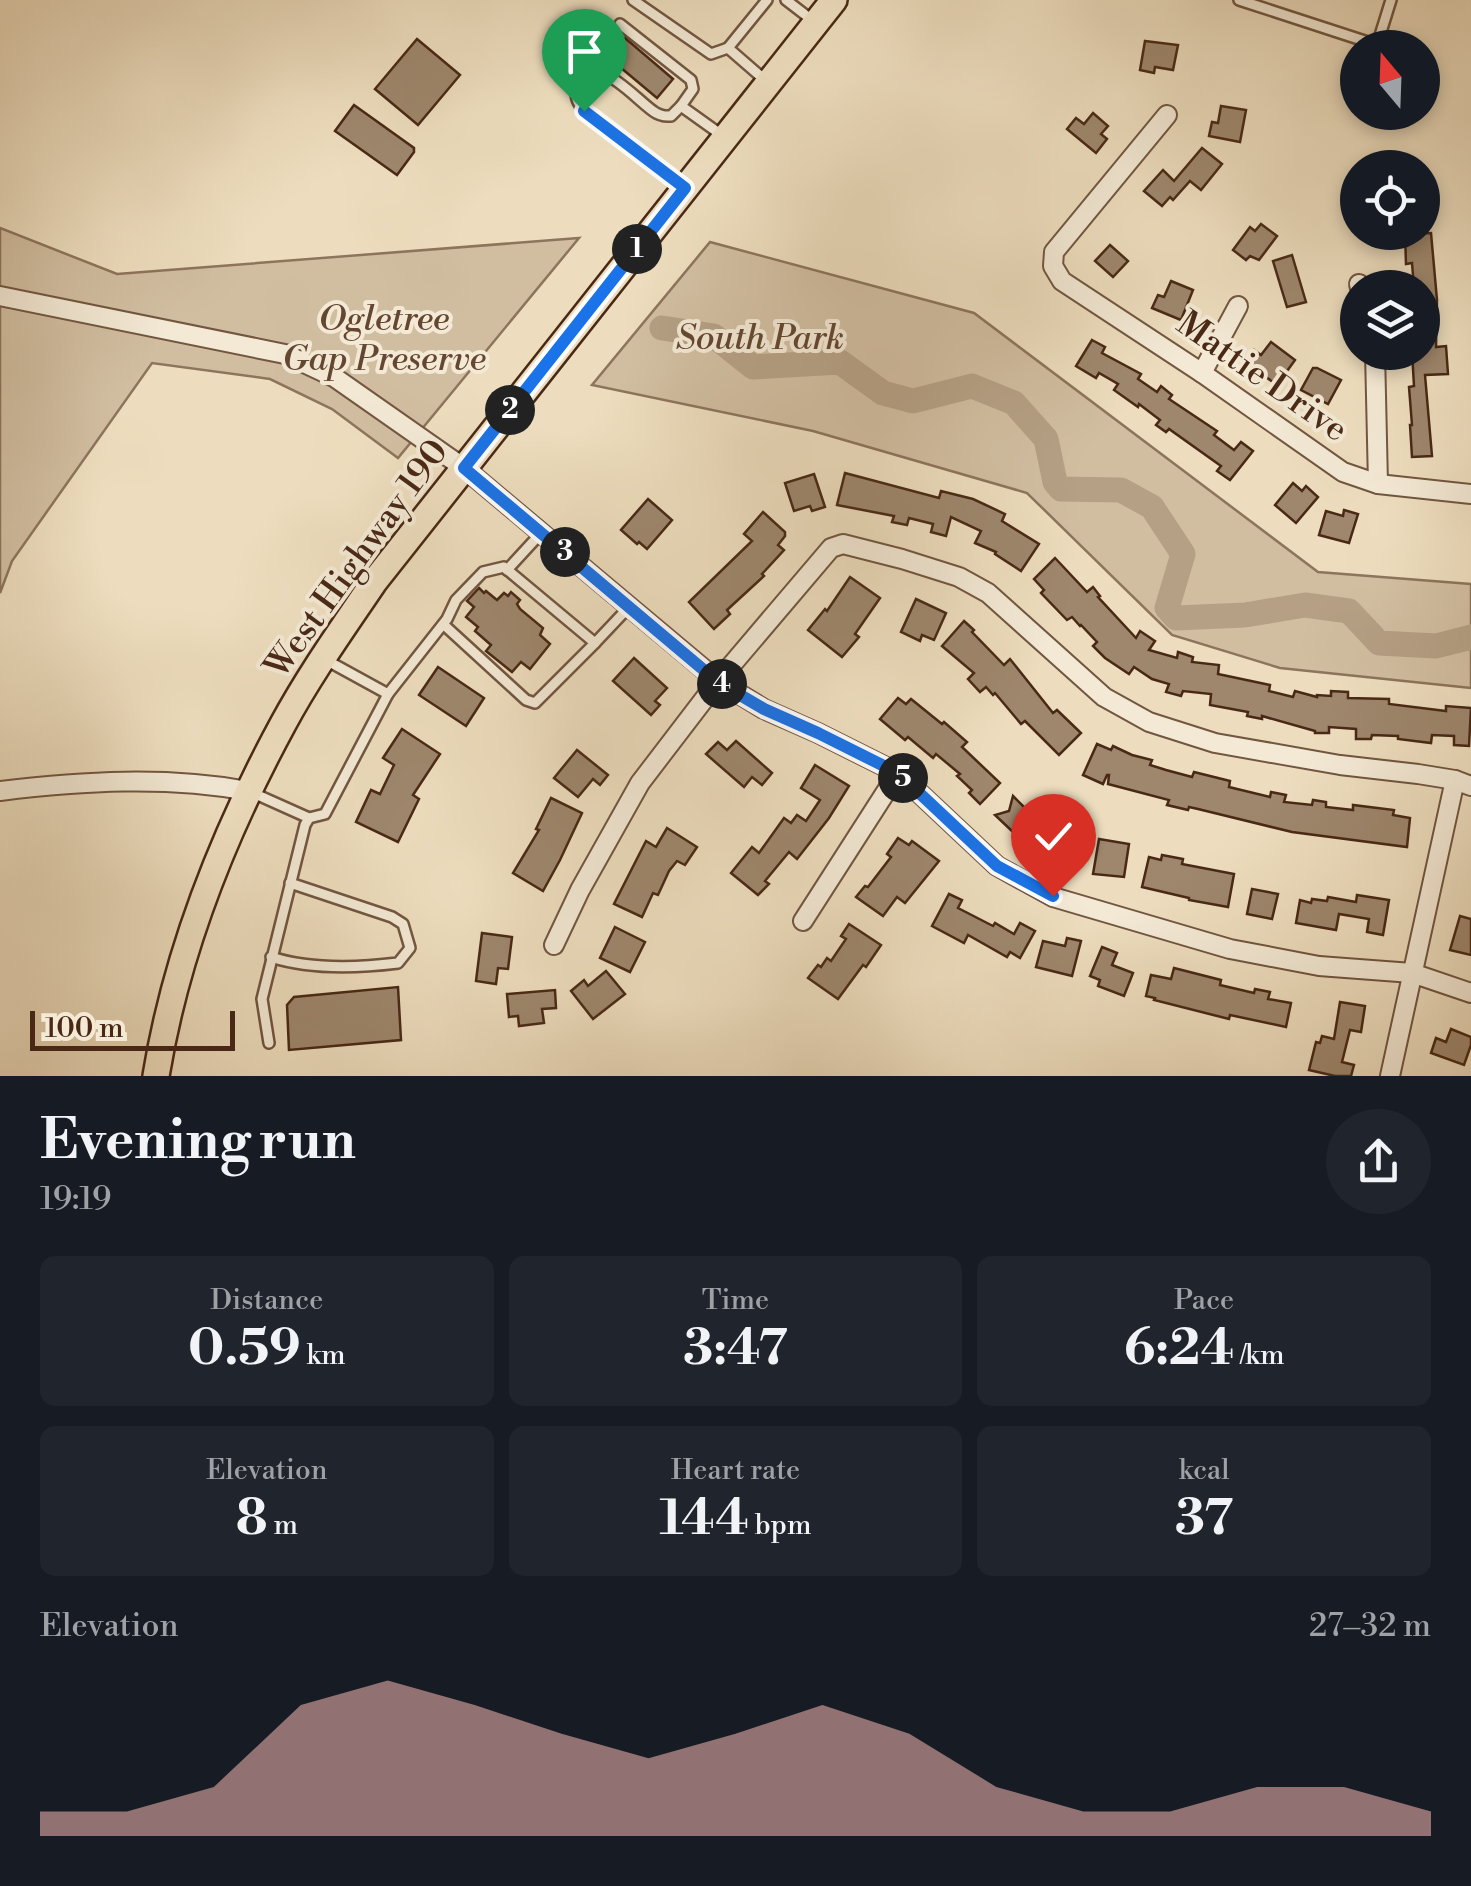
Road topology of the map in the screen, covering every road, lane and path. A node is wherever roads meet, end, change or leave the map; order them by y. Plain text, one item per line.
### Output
1 (634, 0) edge
2 (768, 0) edge
3 (786, 0) edge
4 (834, 0) edge
5 (1239, 0) edge
6 (1391, 0) edge
7 (816, 23) junction
8 (620, 24) dead end
9 (728, 48) junction
10 (768, 83) junction
11 (680, 106) junction
12 (1167, 115) dead end
13 (725, 138) junction
14 (685, 188) junction
15 (0, 296) edge
16 (1238, 306) dead end
17 (1375, 370) edge
18 (1202, 373) junction
19 (464, 468) junction
20 (1378, 484) junction
21 (1471, 494) edge
22 (541, 532) junction
23 (508, 570) junction
24 (630, 607) junction
25 (443, 624) junction
26 (595, 643) junction
27 (322, 658) junction
28 (718, 682) junction
29 (388, 694) junction
30 (898, 773) junction
31 (1463, 783) edge
32 (0, 791) edge
33 (248, 791) junction
34 (309, 818) junction
35 (290, 883) junction
36 (803, 921) dead end
37 (554, 945) dead end
38 (271, 957) junction
39 (1412, 973) junction
40 (1471, 993) edge
41 (269, 1043) dead end
42 (156, 1076) edge
43 (1390, 1076) edge

1 - 9 lane
2 - 9 lane
3 - 7 lane
4 - 7 main road, West Highway 190
5 - 6 lane
7 - 10 main road, West Highway 190
8 - 11 lane
9 - 10 lane
10 - 13 main road, West Highway 190
11 - 13 lane
11 - 14 lane
12 - 18 street, Mattie Drive
13 - 14 main road, West Highway 190
14 - 19 main road, West Highway 190
15 - 19 street
16 - 18 street
17 - 20 street
18 - 20 street, Mattie Drive
19 - 22 street
19 - 27 main road, West Highway 190
20 - 21 street, Mattie Drive
22 - 23 lane
22 - 24 street
23 - 25 lane
23 - 26 lane
24 - 26 lane
24 - 28 street
25 - 26 lane
25 - 29 lane
27 - 29 lane
27 - 33 main road, West Highway 190
28 - 30 street
28 - 31 street
28 - 37 street
29 - 34 lane
30 - 36 street
30 - 39 street
31 - 39 street
32 - 33 street
33 - 34 lane
33 - 42 main road, West Highway 190
34 - 35 lane
35 - 38 lane
35 - 38 lane
38 - 41 lane
39 - 40 street
39 - 43 street

